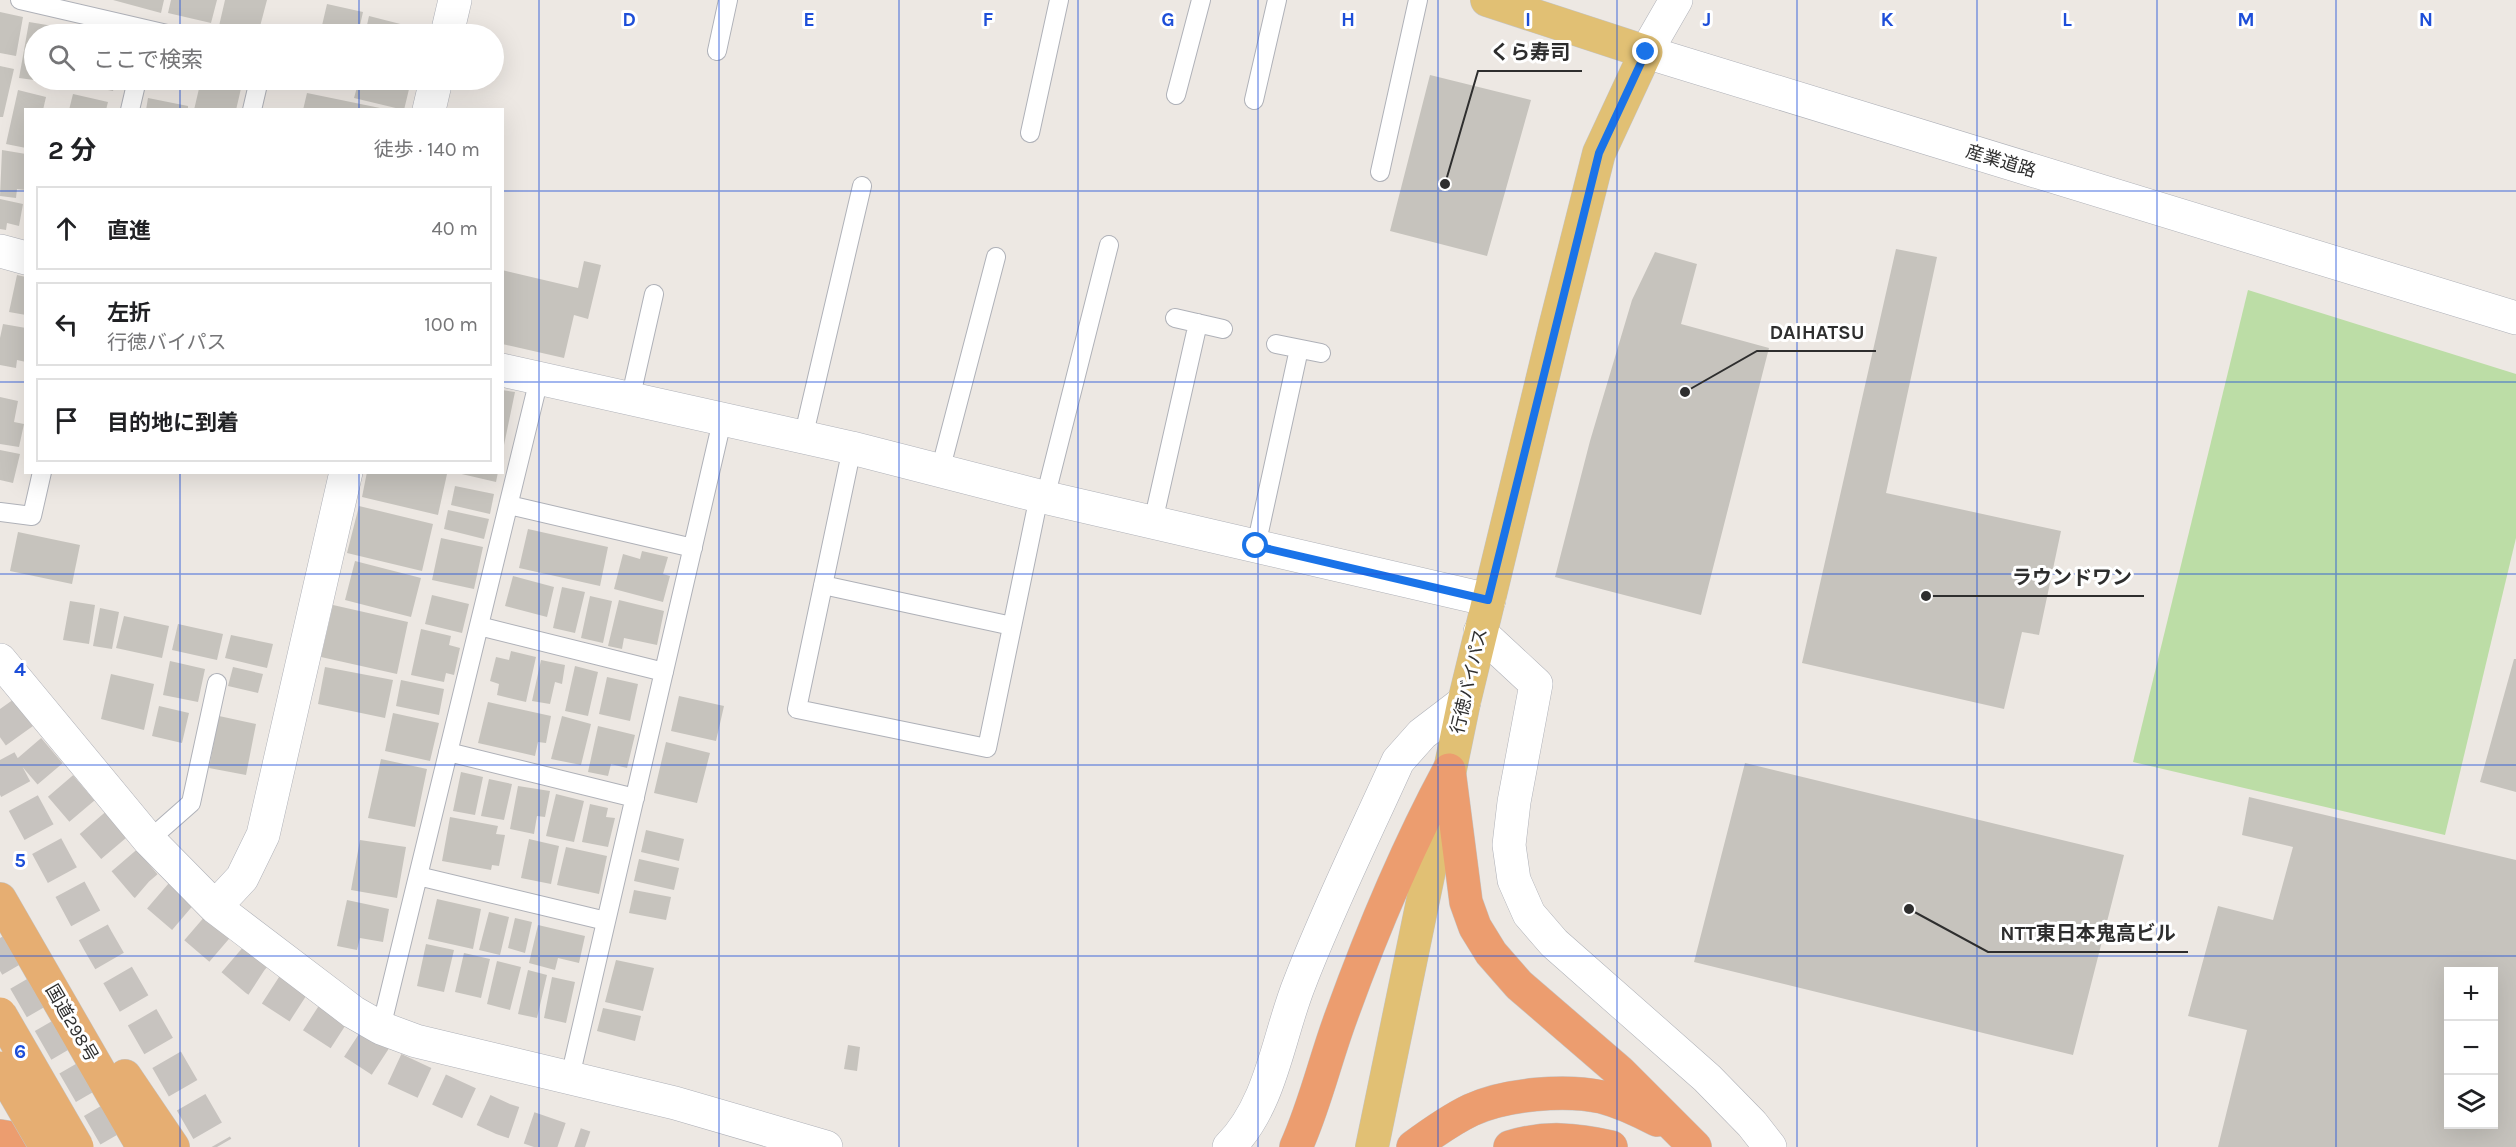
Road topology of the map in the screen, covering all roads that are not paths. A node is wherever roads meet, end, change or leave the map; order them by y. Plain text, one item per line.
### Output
1 (20, 0) edge
2 (455, 0) edge
3 (728, 0) edge
4 (1059, 0) edge
5 (1201, 0) edge
6 (1277, 0) edge
7 (1418, 0) edge
8 (1487, 0) edge
9 (1674, 1) edge
10 (118, 24) edge
11 (449, 24) edge
12 (717, 51) dead end
13 (1646, 52) junction
14 (134, 90) edge
15 (257, 90) edge
16 (434, 90) edge
17 (1176, 95) dead end
18 (1254, 100) dead end
19 (130, 108) edge
20 (252, 108) edge
21 (429, 108) edge
22 (1030, 133) dead end
23 (1380, 172) dead end
24 (862, 186) dead end
25 (1109, 245) dead end
26 (0, 251) edge
27 (24, 257) edge
28 (996, 257) dead end
29 (654, 294) dead end
30 (1175, 318) dead end
31 (2516, 318) edge
32 (1198, 323) junction
33 (1223, 329) dead end
34 (1276, 344) dead end
35 (1299, 350) junction
36 (1321, 353) dead end
37 (504, 370) edge
38 (539, 379) junction
39 (630, 400) junction
40 (723, 421) junction
41 (803, 438) junction
42 (852, 448) junction
43 (940, 471) junction
44 (42, 474) edge
45 (346, 474) edge
46 (1042, 497) junction
47 (509, 505) junction
48 (0, 512) edge
49 (1153, 522) junction
50 (1256, 546) junction
51 (693, 548) junction
52 (823, 585) junction
53 (1488, 600) junction
54 (479, 626) junction
55 (1012, 626) junction
56 (1480, 632) junction
57 (0, 660) edge
58 (664, 672) junction
59 (217, 683) dead end
60 (1464, 702) junction
61 (448, 752) junction
62 (1449, 770) junction
63 (635, 798) junction
64 (149, 840) junction
65 (418, 876) junction
66 (0, 898) edge
67 (214, 907) junction
68 (606, 921) junction
69 (27, 945) junction
70 (0, 1014) edge
71 (381, 1028) junction
72 (0, 1068) edge
73 (570, 1077) junction
74 (0, 1136) edge
75 (1689, 1141) edge
76 (46, 1147) edge
77 (69, 1147) edge
78 (77, 1147) edge
79 (143, 1147) edge
80 (173, 1147) edge
81 (826, 1147) edge
82 (1229, 1147) edge
83 (1296, 1147) edge
84 (1372, 1147) edge
85 (1413, 1147) edge
86 (1510, 1147) edge
87 (1611, 1147) edge
88 (1770, 1147) edge

1 - 10 lane
2 - 11 street
3 - 12 lane
4 - 22 lane
5 - 17 lane
6 - 18 lane
7 - 23 lane
8 - 13 main road, 産業道路
9 - 13 street
13 - 31 street, 産業道路
13 - 53 main road, 行徳バイパス
14 - 19 lane
15 - 20 lane
16 - 21 street
24 - 41 lane
25 - 46 lane
26 - 27 street
28 - 43 lane
29 - 39 lane
30 - 32 lane
32 - 33 lane
32 - 49 lane
34 - 35 lane
35 - 36 lane
35 - 50 lane
37 - 38 street
38 - 39 street
38 - 47 lane
39 - 40 street
40 - 41 street
40 - 51 lane
41 - 42 street
42 - 43 street
42 - 52 lane
43 - 46 street
44 - 48 lane
45 - 67 street
46 - 49 street
46 - 55 lane
47 - 51 lane
47 - 54 lane
49 - 50 street
50 - 53 street
51 - 58 lane
52 - 55 lane
52 - 55 lane
53 - 56 main road, 行徳バイパス
54 - 58 lane
54 - 61 lane
56 - 60 main road, 行徳バイパス
56 - 88 street
57 - 64 street
58 - 63 lane
59 - 64 lane
60 - 62 main road, 行徳バイパス
60 - 82 street
61 - 63 lane
61 - 65 lane
62 - 75 highway
62 - 83 highway
62 - 84 main road, 行徳バイパス
63 - 68 lane
64 - 67 street
65 - 68 lane
65 - 71 lane
66 - 69 highway, 国道298号
67 - 71 street
68 - 73 lane
69 - 79 highway, 国道298号
69 - 80 highway
70 - 78 highway, bridge
71 - 73 street
72 - 76 highway, bridge
73 - 81 street
74 - 77 highway
75 - 85 highway
86 - 87 highway

